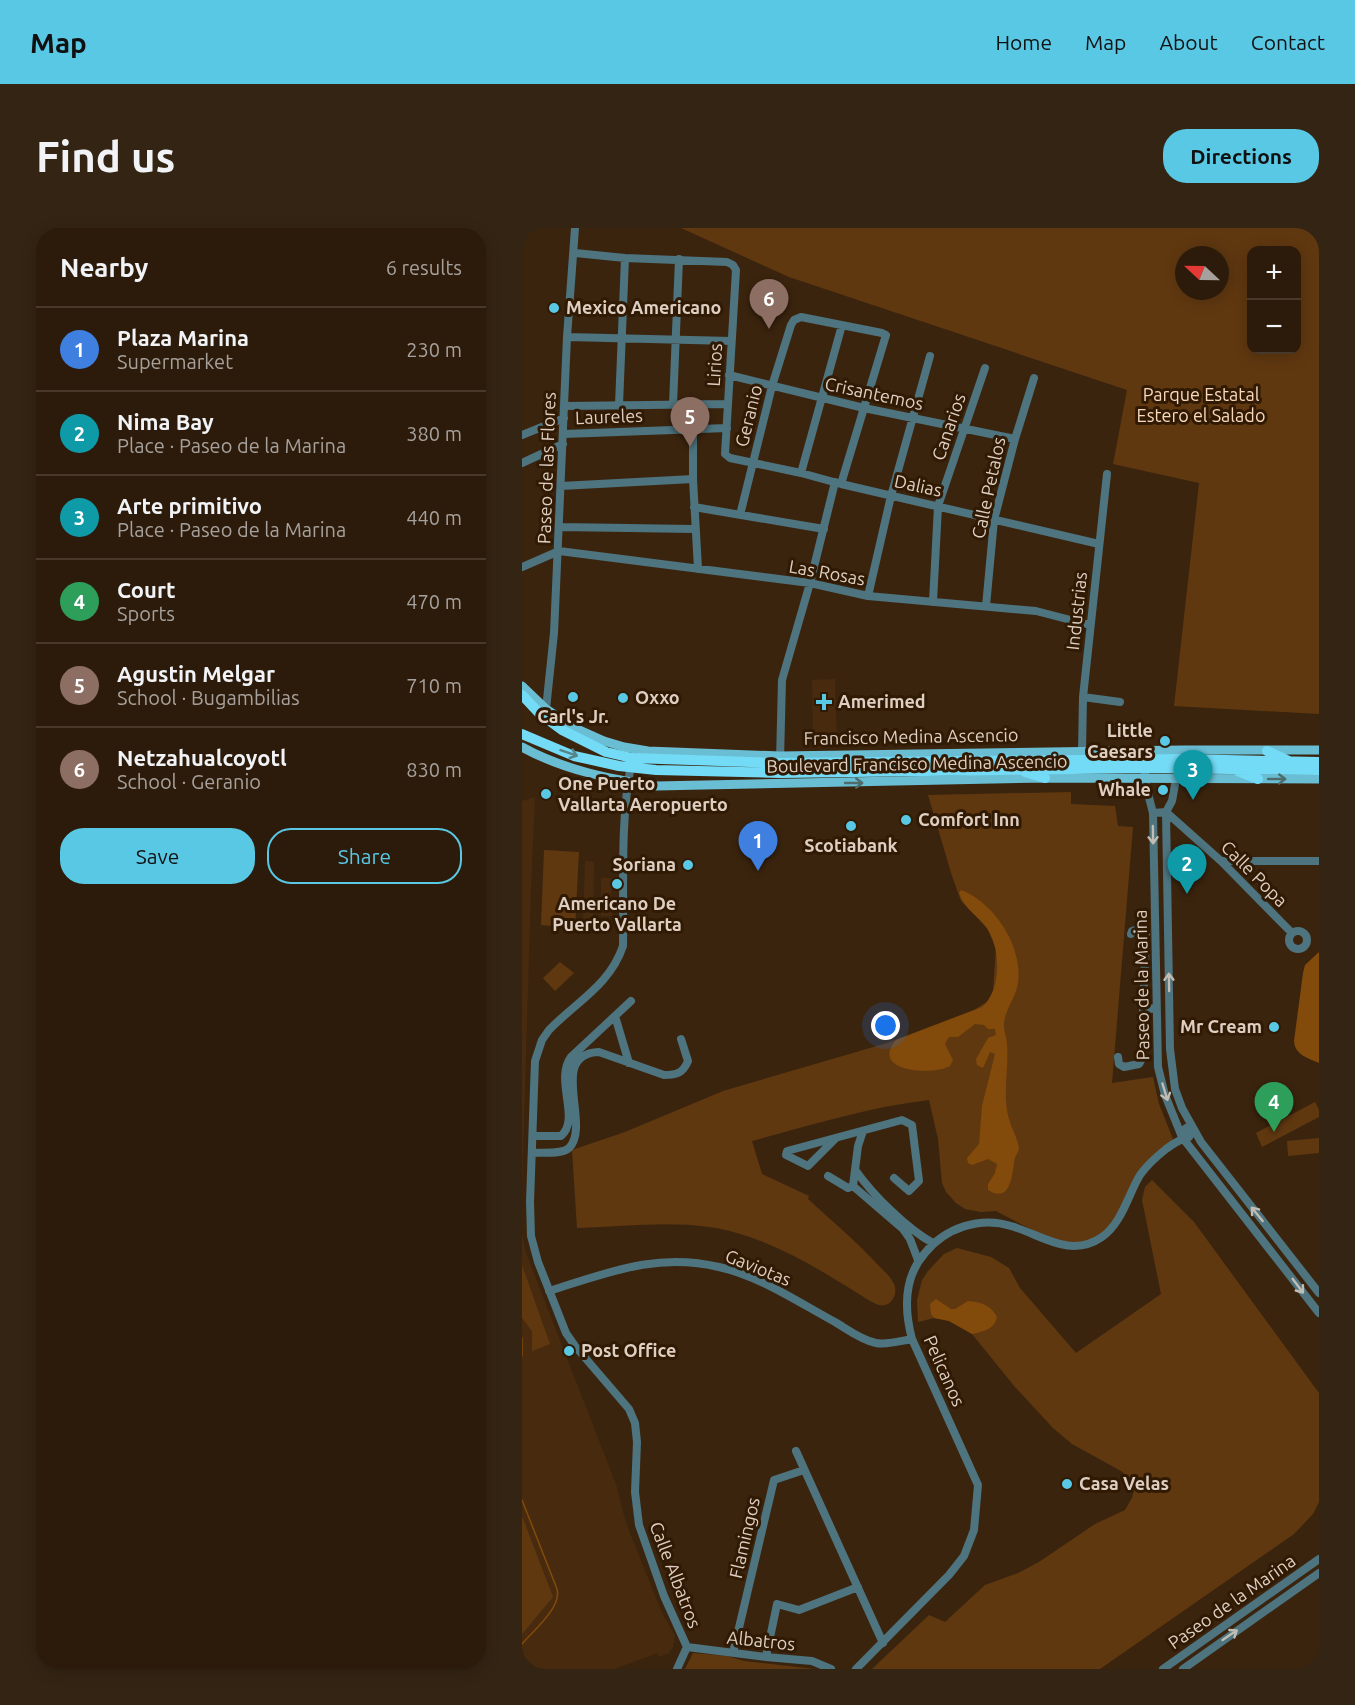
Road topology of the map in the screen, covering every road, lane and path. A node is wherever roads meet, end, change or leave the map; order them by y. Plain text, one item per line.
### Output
1 (575, 228) edge
2 (574, 253) junction
3 (625, 258) junction
4 (679, 260) junction
5 (842, 325) junction
6 (567, 337) junction
7 (622, 338) junction
8 (675, 339) junction
9 (731, 341) junction
10 (930, 356) dead end
11 (985, 368) dead end
12 (729, 375) junction
13 (1034, 378) dead end
14 (772, 386) junction
15 (822, 399) junction
16 (728, 404) junction
17 (619, 405) junction
18 (673, 405) junction
19 (693, 405) junction
20 (565, 406) junction
21 (864, 408) junction
22 (564, 418) junction
23 (914, 418) junction
24 (727, 428) junction
25 (964, 428) junction
26 (693, 429) junction
27 (564, 434) junction
28 (522, 435) edge
29 (1015, 439) junction
30 (563, 444) junction
31 (730, 458) joint
32 (522, 463) edge
33 (753, 463) junction
34 (801, 473) junction
35 (1107, 474) dead end
36 (693, 480) junction
37 (838, 483) junction
38 (561, 486) junction
39 (891, 496) junction
40 (938, 506) junction
41 (694, 507) junction
42 (741, 515) junction
43 (994, 520) junction
44 (560, 527) junction
45 (694, 529) junction
46 (824, 529) junction
47 (1099, 544) junction
48 (559, 551) junction
49 (522, 566) edge
50 (698, 569) junction
51 (810, 583) junction
52 (868, 596) junction
53 (933, 602) junction
54 (986, 606) junction
55 (1090, 625) junction
56 (522, 686) edge
57 (522, 696) edge
58 (1083, 697) junction
59 (1120, 702) dead end
60 (522, 703) edge
61 (543, 711) junction
62 (522, 734) edge
63 (522, 747) edge
64 (1319, 750) edge
65 (1082, 751) junction
66 (1267, 751) junction
67 (629, 760) junction
68 (1319, 762) edge
69 (1177, 763) junction
70 (1292, 763) junction
71 (780, 764) junction
72 (1146, 764) junction
73 (1016, 769) junction
74 (1233, 769) junction
75 (1319, 770) edge
76 (1045, 778) junction
77 (1258, 779) junction
78 (1319, 779) edge
79 (627, 782) junction
80 (1166, 812) junction
81 (1153, 813) junction
82 (1221, 861) junction
83 (1319, 861) edge
84 (1292, 933) dead end
85 (1131, 934) dead end
86 (631, 1001) dead end
87 (1169, 1002) junction
88 (1143, 1009) junction
89 (1156, 1009) junction
90 (615, 1016) junction
91 (1170, 1016) junction
92 (681, 1039) dead end
93 (581, 1053) junction
94 (1118, 1057) dead end
95 (629, 1063) junction
96 (571, 1128) junction
97 (1193, 1130) junction
98 (863, 1131) junction
99 (533, 1136) junction
100 (847, 1136) junction
101 (1182, 1137) junction
102 (835, 1139) junction
103 (858, 1146) junction
104 (532, 1153) junction
105 (856, 1171) junction
106 (828, 1176) dead end
107 (894, 1178) dead end
108 (866, 1185) junction
109 (856, 1189) junction
110 (917, 1233) junction
111 (910, 1239) junction
112 (933, 1243) junction
113 (1283, 1247) junction
114 (1274, 1255) junction
115 (918, 1260) junction
116 (549, 1291) junction
117 (1319, 1293) edge
118 (1319, 1313) edge
119 (912, 1339) junction
120 (796, 1451) dead end
121 (804, 1470) junction
122 (1319, 1559) edge
123 (1319, 1573) edge
124 (858, 1587) junction
125 (1207, 1638) junction
126 (883, 1643) junction
127 (687, 1647) junction
128 (1213, 1647) junction
129 (733, 1653) junction
130 (765, 1657) junction
131 (677, 1669) edge
132 (831, 1669) edge
133 (856, 1669) edge
134 (1163, 1669) edge
135 (1183, 1669) edge

1 - 2 street, Paseo de las Flores
2 - 3 street
2 - 6 street, Paseo de las Flores
3 - 4 street
3 - 7 street
4 - 8 street
4 - 9 street, Lirios
5 - 14 street, Geranio
5 - 15 street
5 - 21 street
6 - 7 street
6 - 20 street, Paseo de las Flores
7 - 8 street
7 - 17 street
8 - 9 street
8 - 18 street
9 - 12 street, Lirios
10 - 23 street
11 - 25 street, Canarios
12 - 14 street, Crisantemos
12 - 16 street, Lirios
13 - 29 street, Calle Petalos
14 - 15 street, Crisantemos
14 - 33 street, Geranio
15 - 21 street, Crisantemos
15 - 34 street
16 - 19 street
16 - 24 street, Lirios
17 - 18 street
17 - 20 street
18 - 19 street
19 - 26 street
20 - 22 street, Paseo de las Flores
21 - 23 street, Crisantemos
21 - 37 street
22 - 27 street, Paseo de las Flores
22 - 28 street
23 - 25 street, Crisantemos
23 - 39 street
24 - 26 street, Laureles
24 - 31 street, Lirios
25 - 29 street, Crisantemos
25 - 40 street, Canarios
26 - 27 street, Laureles
26 - 36 street
27 - 30 street, Paseo de las Flores
29 - 43 street, Calle Petalos
30 - 32 street
30 - 38 street, Paseo de las Flores
31 - 33 street, Dalias
33 - 34 street, Dalias
33 - 42 street, Geranio
34 - 37 street, Dalias
35 - 47 street, Industrias
36 - 38 street
36 - 41 street
37 - 39 street, Dalias
37 - 46 street
38 - 44 street, Paseo de las Flores
39 - 40 street, Dalias
39 - 52 street
40 - 43 street, Dalias
40 - 53 street, Canarios
41 - 42 street
41 - 45 street
42 - 46 street
43 - 47 street, Dalias
43 - 54 street, Calle Petalos
44 - 45 street
44 - 48 street, Paseo de las Flores
45 - 50 street
46 - 51 street
47 - 55 street, Industrias
48 - 49 street
48 - 50 street, Las Rosas
48 - 61 street, Paseo de las Flores
50 - 51 street, Las Rosas
51 - 52 street, Las Rosas
51 - 71 street
52 - 53 street, Las Rosas
53 - 54 street, Las Rosas
54 - 55 street, Las Rosas
55 - 58 street, Industrias
56 - 61 main road, Francisco Medina Ascencio
57 - 61 highway, Francisco Medina Ascencio
58 - 59 street
58 - 65 street, Industrias
60 - 61 highway
61 - 67 highway, Francisco Medina Ascencio
62 -> 67 highway
63 - 79 main road, Boulevard Francisco Medina Ascencio
64 - 66 main road, Francisco Medina Ascencio
65 - 71 main road, Francisco Medina Ascencio
65 - 72 main road, Francisco Medina Ascencio
66 - 69 main road, Francisco Medina Ascencio
66 - 70 highway
67 - 71 main road, Francisco Medina Ascencio
67 - 71 highway, Francisco Medina Ascencio
67 - 79 street, Calle Albatros
68 - 70 highway, Francisco Medina Ascencio
69 - 70 highway, Francisco Medina Ascencio
69 - 72 highway, Francisco Medina Ascencio
69 - 72 main road, Francisco Medina Ascencio
69 - 74 highway, Francisco Medina Ascencio
69 - 77 main road
69 - 80 street, Paseo de la Marina
71 - 72 highway, Francisco Medina Ascencio
71 - 73 highway, Francisco Medina Ascencio
72 - 73 highway, Francisco Medina Ascencio
72 - 76 main road, Boulevard Francisco Medina Ascencio
72 - 81 street, Paseo de la Marina
73 - 76 highway
74 - 75 highway, Francisco Medina Ascencio
74 - 77 highway
79 -> 76 main road, Boulevard Francisco Medina Ascencio
77 -> 78 main road
79 - 99 street, Calle Albatros
80 - 81 street
80 - 82 street, Calle Popa
87 -> 80 street, Paseo de la Marina
81 -> 89 street, Paseo de la Marina
82 - 83 street
82 - 84 street, Calle Popa
85 - 88 street
86 - 90 street
87 - 89 street
87 - 91 street, Paseo de la Marina
88 - 89 street
88 - 94 street
89 - 91 street
89 -> 101 street, Paseo de la Marina
90 - 93 street
90 - 95 street
91 - 97 street, Paseo de la Marina
92 - 95 street
93 - 95 street
93 - 96 street
96 - 99 street
96 - 104 street
97 - 101 street, Pelicanos
113 -> 97 street, Paseo de la Marina
98 - 100 street
98 - 103 street
98 - 107 street
99 - 104 street, Calle Albatros
100 - 102 street
100 - 103 street
101 - 112 street, Pelicanos
101 - 114 street, Paseo de la Marina
102 - 102 street
103 - 105 street
104 - 116 street, Calle Albatros
105 - 108 street
105 - 109 street
106 - 109 street
108 - 109 street
108 - 110 street
109 - 111 street
110 - 111 street
110 - 112 street
111 - 115 street
112 - 115 street, Pelicanos
113 - 114 street
113 - 117 street, Paseo de la Marina
114 -> 118 street, Paseo de la Marina
115 - 119 street, Pelicanos
116 - 119 street, Gaviotas
116 - 127 street, Calle Albatros
119 - 126 street, Pelicanos
120 - 121 street
121 - 124 street
121 - 129 street, Flamingos
122 - 125 street, Paseo de la Marina
128 -> 123 street, Paseo de la Marina
124 - 126 street
124 - 130 street
125 - 128 street
125 - 134 street, Paseo de la Marina
126 - 133 street, Pelicanos
127 - 129 street, Albatros
127 - 131 street
128 - 135 street, Paseo de la Marina
129 - 130 street, Albatros
130 - 132 street, Albatros

